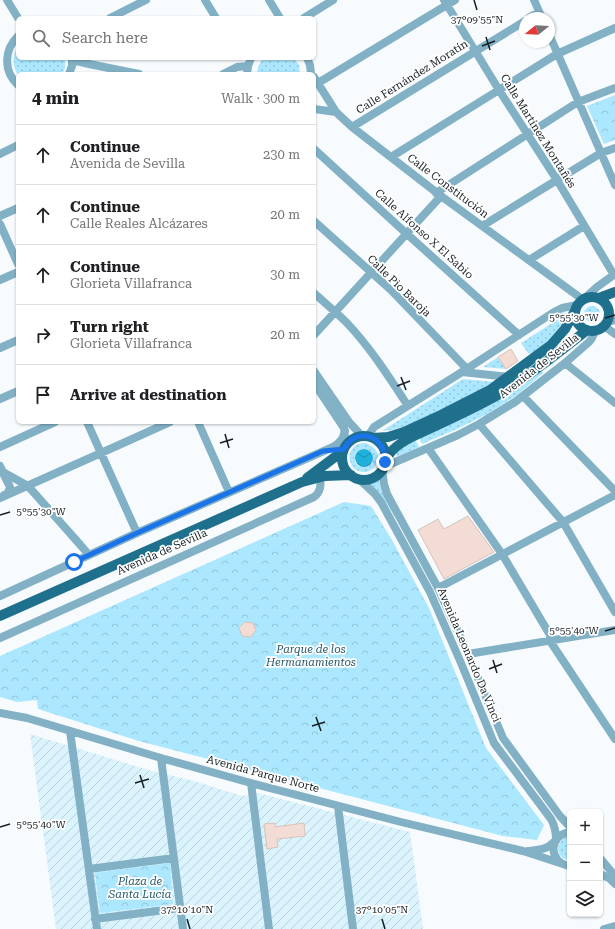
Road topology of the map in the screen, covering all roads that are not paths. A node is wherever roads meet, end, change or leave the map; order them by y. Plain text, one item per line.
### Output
1 (7, 0) edge
2 (145, 0) edge
3 (205, 0) edge
4 (268, 0) edge
5 (333, 0) edge
6 (455, 0) edge
7 (534, 0) edge
8 (445, 2) edge
9 (540, 12) edge
10 (17, 16) edge
11 (114, 16) edge
12 (215, 16) edge
13 (279, 16) edge
14 (307, 16) edge
15 (519, 25) edge
16 (615, 28) edge
17 (16, 39) edge
18 (555, 48) edge
19 (476, 51) junction
20 (557, 54) junction
21 (4, 56) edge
22 (72, 60) edge
23 (75, 60) edge
24 (308, 60) edge
25 (247, 64) edge
26 (8, 71) junction
27 (70, 72) edge
28 (129, 72) edge
29 (228, 72) edge
30 (312, 72) edge
31 (316, 74) edge
32 (0, 75) edge
33 (316, 81) edge
34 (16, 82) edge
35 (615, 88) edge
36 (499, 90) junction
37 (578, 102) junction
38 (316, 109) edge
39 (336, 112) junction
40 (352, 127) junction
41 (528, 135) junction
42 (16, 147) edge
43 (615, 148) edge
44 (316, 151) edge
45 (601, 153) junction
46 (0, 154) edge
47 (391, 157) junction
48 (557, 180) junction
49 (615, 185) edge
50 (439, 194) junction
51 (16, 209) edge
52 (0, 216) edge
53 (316, 223) edge
54 (0, 224) edge
55 (482, 226) junction
56 (584, 226) junction
57 (407, 234) junction
58 (16, 260) edge
59 (529, 260) junction
60 (16, 273) edge
61 (370, 273) junction
62 (614, 274) edge
63 (0, 280) edge
64 (615, 292) edge
65 (316, 295) edge
66 (599, 298) junction
67 (580, 303) junction
68 (335, 312) junction
69 (605, 322) edge
70 (316, 333) edge
71 (615, 334) edge
72 (519, 335) junction
73 (16, 341) edge
74 (0, 348) edge
75 (565, 363) junction
76 (465, 370) junction
77 (316, 374) edge
78 (509, 377) junction
79 (316, 386) edge
80 (16, 392) edge
81 (523, 396) junction
82 (0, 399) edge
83 (615, 403) edge
84 (408, 406) junction
85 (51, 424) edge
86 (89, 424) edge
87 (166, 424) edge
88 (199, 424) edge
89 (479, 424) junction
90 (374, 427) junction
91 (345, 431) junction
92 (365, 435) junction
93 (0, 447) edge
94 (428, 448) junction
95 (344, 449) junction
96 (323, 451) junction
97 (102, 453) junction
98 (384, 464) junction
99 (1, 469) edge
100 (320, 477) junction
101 (355, 477) junction
102 (302, 482) junction
103 (28, 486) junction
104 (615, 491) edge
105 (229, 492) junction
106 (615, 495) edge
107 (2, 496) edge
108 (563, 522) junction
109 (137, 533) junction
110 (502, 554) junction
111 (89, 555) junction
112 (438, 588) junction
113 (0, 596) edge
114 (615, 612) edge
115 (0, 616) edge
116 (615, 630) edge
117 (0, 638) edge
118 (550, 641) junction
119 (468, 654) junction
120 (0, 712) edge
121 (70, 731) junction
122 (615, 740) edge
123 (161, 758) junction
124 (251, 783) junction
125 (338, 806) junction
126 (567, 824) edge
127 (567, 833) edge
128 (555, 841) junction
129 (523, 851) junction
130 (174, 858) junction
131 (603, 862) edge
132 (567, 865) edge
133 (89, 869) junction
134 (603, 875) edge
135 (615, 876) edge
136 (615, 884) edge
137 (180, 908) junction
138 (95, 919) junction
139 (615, 926) edge
140 (97, 929) edge
141 (183, 929) edge
142 (269, 929) edge
143 (354, 929) edge
144 (604, 929) edge

1 - 10 street
2 - 11 street
3 - 12 street
4 - 13 street
5 - 14 street
6 - 8 street
7 - 9 street
8 - 19 street, Calle Martínez Montañés
8 - 31 street
15 - 19 street, Calle Fernández Moratín
16 - 20 street
17 - 21 street
18 - 20 street
19 - 36 street, Calle Martínez Montañés
19 - 40 street, Calle Fernández Moratín
20 - 36 street
20 - 37 street
21 - 26 street
22 - 27 street
23 - 28 street
24 - 30 street, Calle Constitución
25 - 29 street
26 - 32 street
26 - 34 street
33 - 39 street, Calle Constitución
35 - 37 street
36 - 41 street, Calle Martínez Montañés
36 - 47 street
37 - 41 street
37 - 45 street
38 - 39 street
39 - 40 street, Calle Constitución
40 - 47 street, Calle Constitución
41 - 48 street, Calle Martínez Montañés
41 - 50 street
42 - 46 street
43 - 45 street
44 - 57 street, Calle Alfonso X El Sabio
45 - 48 street
45 - 49 street
47 - 50 street, Calle Constitución
48 - 55 street
48 - 56 street, Calle Martínez Montañés
50 - 55 street, Calle Constitución
50 - 57 street
51 - 52 street
53 - 61 street, Calle Pio Baroja
54 - 58 street
55 - 59 street, Calle Constitución
56 - 59 street
56 - 62 street, Calle Martínez Montañés
57 - 61 street
57 - 72 street, Calle Alfonso X El Sabio
59 - 67 street, Calle Constitución
60 - 63 street
61 - 68 street
61 - 76 street, Calle Pio Baroja
62 - 67 street, Avenida de Sevilla
64 - 66 main road
65 - 68 street
66 - 67 main road
66 - 69 main road
67 - 69 main road
67 - 72 street, Avenida de Sevilla
67 - 78 main road, Avenida de Sevilla
68 - 70 street
68 - 84 street
69 - 71 street
69 - 75 street, Avenida de Sevilla
69 - 98 main road, Avenida de Sevilla
72 - 76 street, Avenida de Sevilla
73 - 74 street
75 - 81 street, Avenida de Sevilla
75 - 83 street
76 - 78 street
76 - 84 street, Avenida de Sevilla
77 - 92 street
78 - 92 main road, Avenida de Sevilla
79 - 91 street
80 - 82 street
81 - 89 street, Avenida de Sevilla
81 - 104 street
84 - 90 street, Avenida de Sevilla
85 - 93 street
86 - 97 street
87 - 97 street
88 - 105 street
89 - 94 street, Avenida de Sevilla
89 - 108 street
90 - 92 street, Avenida de Sevilla
90 - 92 street, Avenida de Sevilla
91 - 95 street
91 - 96 street
92 - 95 main road
92 - 98 main road
94 - 98 street, Avenida de Sevilla
94 - 110 street
95 - 96 street
95 - 101 main road
95 - 102 main road, Avenida de Sevilla
96 - 105 street
97 - 103 street
97 - 109 street
98 - 101 main road
98 - 112 street, Avenida Leonardo Da Vinci
99 - 103 street
99 - 107 street
100 - 101 main road, Avenida de Sevilla
100 - 102 main road, Avenida de Sevilla
100 - 117 street, Avenida de Sevilla
101 - 128 street, Avenida Leonardo Da Vinci
102 - 115 main road, Avenida de Sevilla
103 - 107 street
103 - 111 street
105 - 109 street
106 - 108 street
108 - 110 street
108 - 114 street
109 - 111 street
110 - 112 street
110 - 118 street
111 - 113 street
112 - 119 street, Avenida Leonardo Da Vinci
116 - 118 street
118 - 119 street
118 - 122 street
119 - 126 street, Avenida Leonardo Da Vinci
120 - 121 street, Avenida Parque Norte
121 - 123 street, Avenida Parque Norte
121 - 133 street
123 - 124 street, Avenida Parque Norte
123 - 130 street
124 - 125 street, Avenida Parque Norte
124 - 142 street
125 - 129 street, Avenida Parque Norte
125 - 143 street
127 - 128 street, Avenida Parque Norte
128 - 129 street, Avenida Parque Norte
128 - 132 street, Avenida Leonardo Da Vinci
129 - 132 street, Avenida Parque Norte
130 - 133 street
130 - 137 street
131 - 135 street
133 - 138 street
134 - 136 street
137 - 138 street
137 - 141 street
138 - 140 street
139 - 144 street

